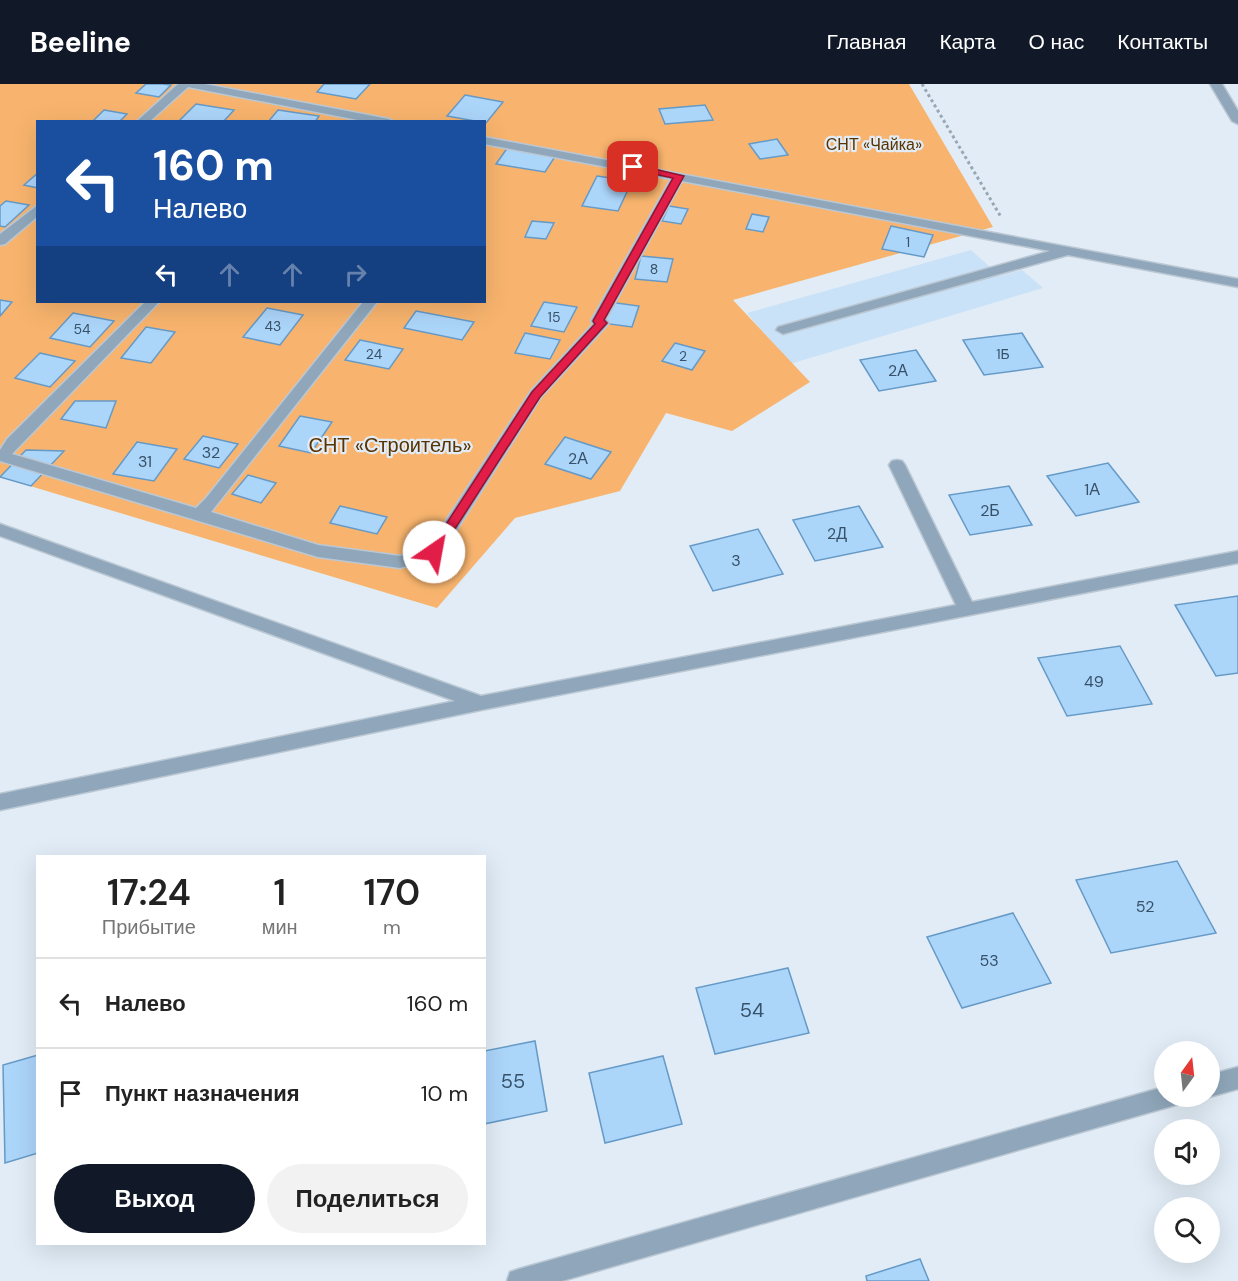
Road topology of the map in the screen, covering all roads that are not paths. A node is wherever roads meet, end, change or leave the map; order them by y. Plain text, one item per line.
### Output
1 (186, 84) edge
2 (1216, 84) edge
3 (338, 112) junction
4 (143, 120) edge
5 (331, 120) edge
6 (379, 120) edge
7 (1238, 121) edge
8 (490, 141) edge
9 (679, 176) junction
10 (36, 211) edge
11 (0, 241) edge
12 (1070, 250) junction
13 (1238, 283) edge
14 (151, 303) edge
15 (369, 303) edge
16 (783, 330) dead end
17 (1, 457) edge
18 (897, 465) dead end
19 (199, 514) junction
20 (0, 530) edge
21 (1238, 557) edge
22 (967, 609) junction
23 (481, 703) junction
24 (0, 802) edge
25 (1238, 1078) edge
26 (1220, 1083) edge
27 (1154, 1101) edge
28 (519, 1281) edge

1 - 3 street
1 - 4 street
2 - 7 street
3 - 5 street
3 - 6 street
8 - 9 street
9 - 12 street
9 - 19 street
10 - 11 street
12 - 13 street
12 - 16 street
14 - 17 street
15 - 19 street
17 - 19 street
18 - 22 street
20 - 23 street
21 - 22 street
22 - 23 street
23 - 24 street
25 - 26 street
27 - 28 street

